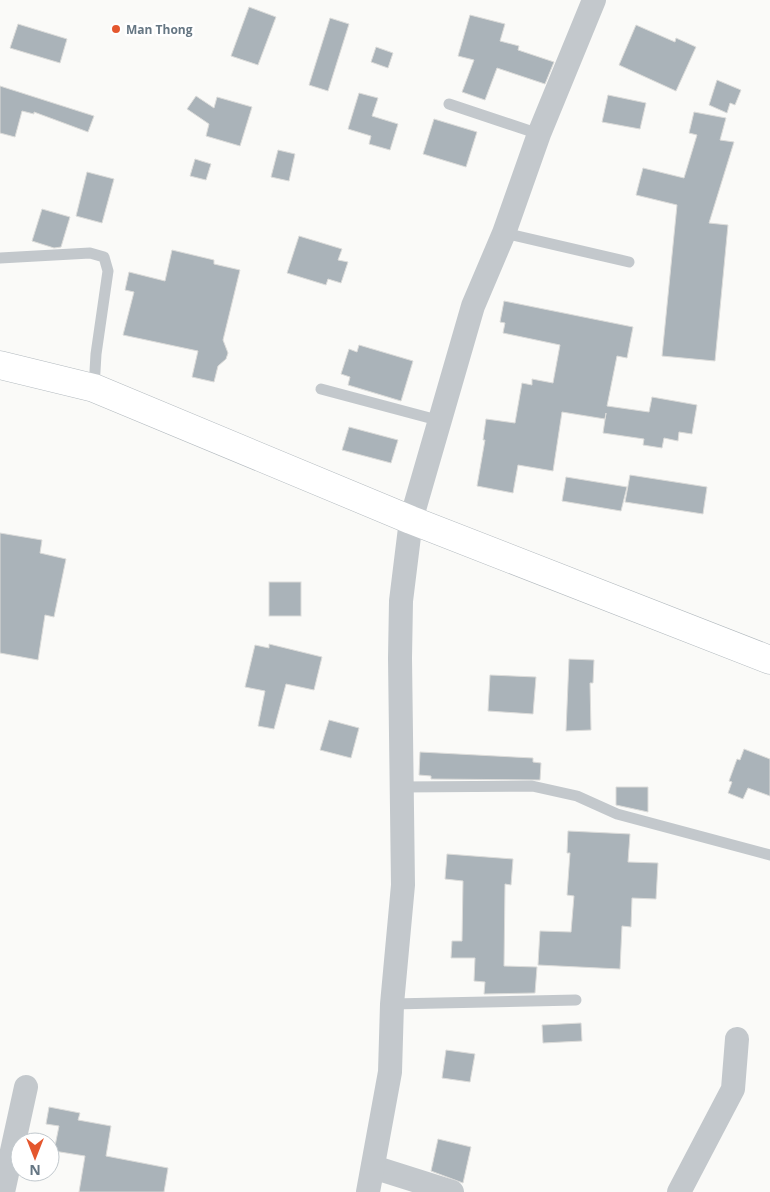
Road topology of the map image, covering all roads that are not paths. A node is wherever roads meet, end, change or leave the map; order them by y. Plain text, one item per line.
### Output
1 (594, 0) edge
2 (449, 104) dead end
3 (539, 134) junction
4 (504, 232) junction
5 (0, 258) edge
6 (629, 262) dead end
7 (0, 365) edge
8 (94, 388) junction
9 (321, 390) dead end
10 (441, 421) junction
11 (411, 520) junction
12 (770, 660) edge
13 (401, 787) junction
14 (770, 855) edge
15 (576, 1000) dead end
16 (392, 1004) junction
17 (737, 1039) dead end
18 (26, 1087) dead end
19 (373, 1167) junction
20 (3, 1192) edge
21 (368, 1192) edge
22 (452, 1192) edge
23 (679, 1192) edge

1 - 3 street
2 - 3 lane
3 - 4 street
4 - 6 lane
4 - 10 street
5 - 8 lane
7 - 8 street
8 - 11 street
9 - 10 lane
10 - 11 street
11 - 12 street
11 - 13 street
13 - 14 lane
13 - 16 street
15 - 16 lane
16 - 19 street
17 - 23 street
18 - 20 street
19 - 21 street
19 - 22 street

